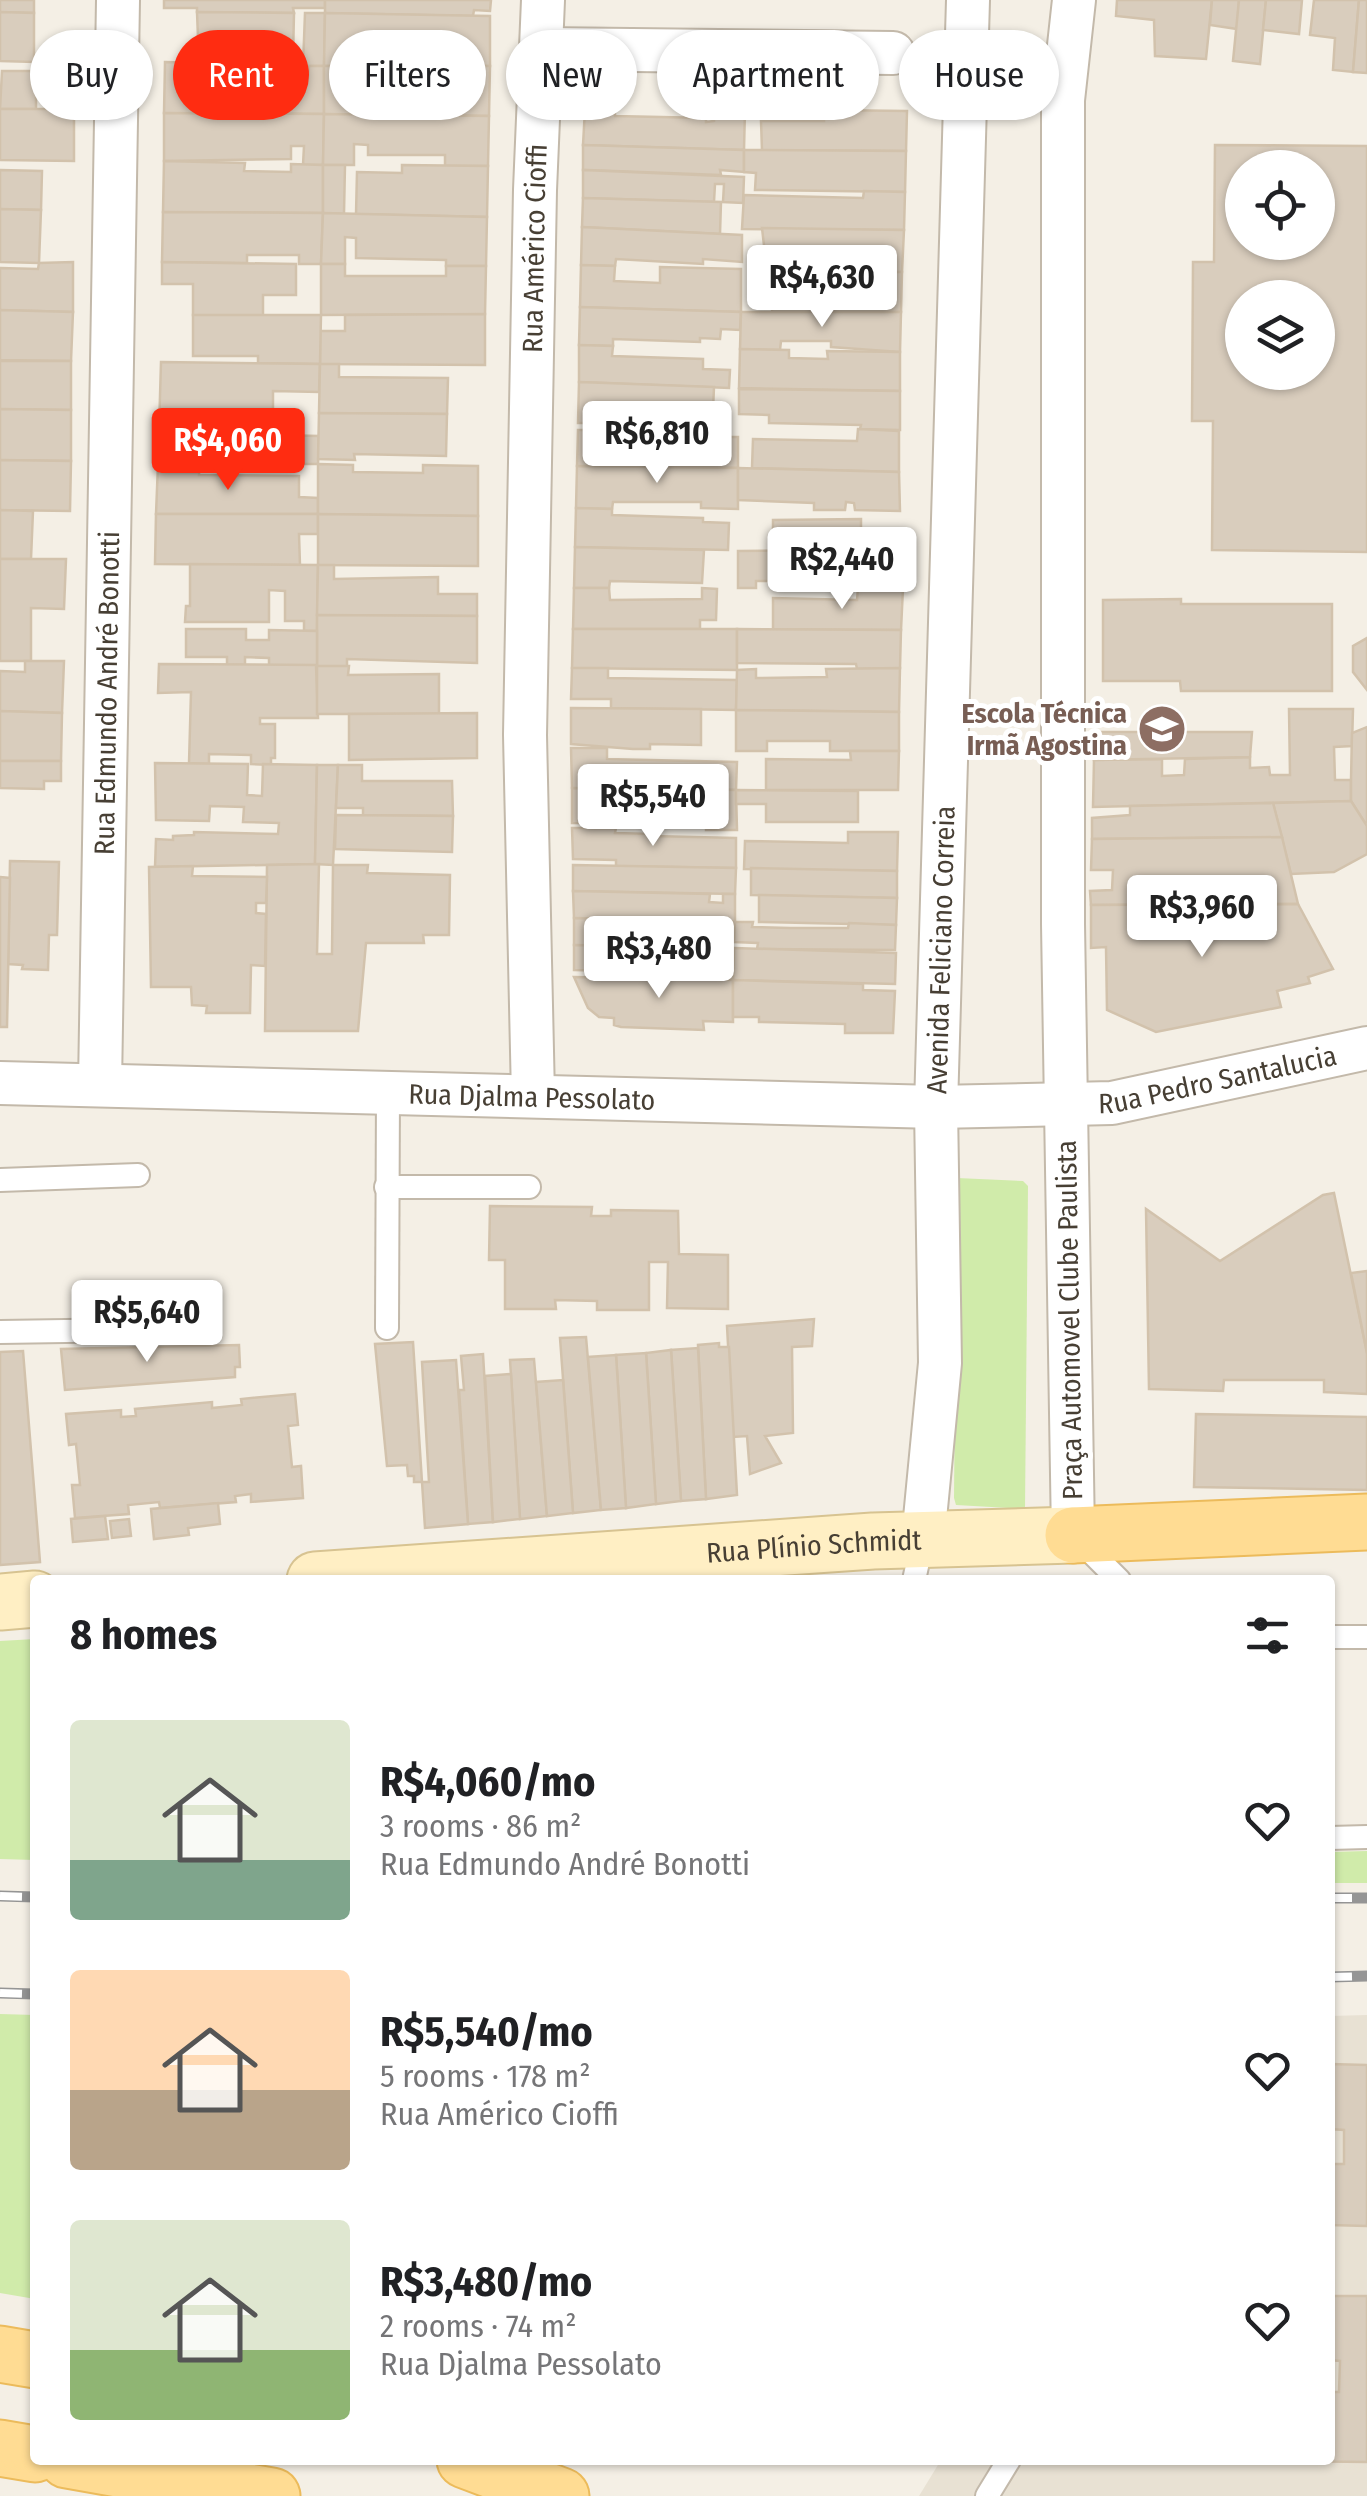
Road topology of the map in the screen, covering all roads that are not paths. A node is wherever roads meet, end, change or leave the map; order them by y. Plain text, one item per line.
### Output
1 (118, 0) edge
2 (542, 0) edge
3 (968, 0) edge
4 (1074, 0) edge
5 (543, 30) edge
6 (637, 50) edge
7 (894, 53) dead end
8 (539, 120) edge
9 (1367, 1048) edge
10 (0, 1083) edge
11 (100, 1085) junction
12 (388, 1092) junction
13 (532, 1096) junction
14 (1065, 1105) junction
15 (936, 1107) junction
16 (138, 1174) dead end
17 (0, 1180) edge
18 (386, 1186) junction
19 (530, 1187) dead end
20 (386, 1328) dead end
21 (131, 1330) dead end
22 (0, 1332) edge
23 (1367, 1522) edge
24 (1073, 1535) junction
25 (919, 1559) edge
26 (459, 1575) edge
27 (1114, 1575) edge
28 (30, 1600) edge
29 (0, 1602) edge
30 (1335, 1637) edge
31 (1367, 1637) edge
32 (1367, 1837) edge
33 (1335, 1838) edge
34 (0, 2354) edge
35 (30, 2359) edge
36 (30, 2377) edge
37 (0, 2380) edge
38 (0, 2448) edge
39 (30, 2453) edge
40 (95, 2465) edge
41 (1006, 2465) edge
42 (474, 2474) edge
43 (272, 2496) edge
44 (561, 2496) edge
45 (988, 2496) edge

1 - 11 street, Rua Edmundo André Bonotti
2 - 5 street, Rua Américo Cioffi
3 - 15 street, Avenida Feliciano Correia
4 - 14 street
6 - 7 street
8 - 13 street, Rua Américo Cioffi
9 - 14 street, Rua Pedro Santalucia
10 - 11 street, Rua Djalma Pessolato
11 - 12 street, Rua Djalma Pessolato
12 - 13 street, Rua Djalma Pessolato
12 - 18 lane
13 - 15 street, Rua Djalma Pessolato
14 - 15 street, Rua Djalma Pessolato
14 - 24 street, Praça Automovel Clube Paulista
15 - 25 street, Avenida Feliciano Correia
16 - 17 lane
18 - 19 lane
18 - 20 lane
21 - 22 lane
23 - 24 main road
24 - 25 street, Rua Plínio Schmidt
24 - 27 lane
25 - 26 street, Rua Plínio Schmidt
28 - 29 street
30 - 31 lane
32 - 33 lane
34 - 35 main road
36 - 37 main road
38 - 39 main road
40 - 43 main road
41 - 45 lane
42 - 44 main road

